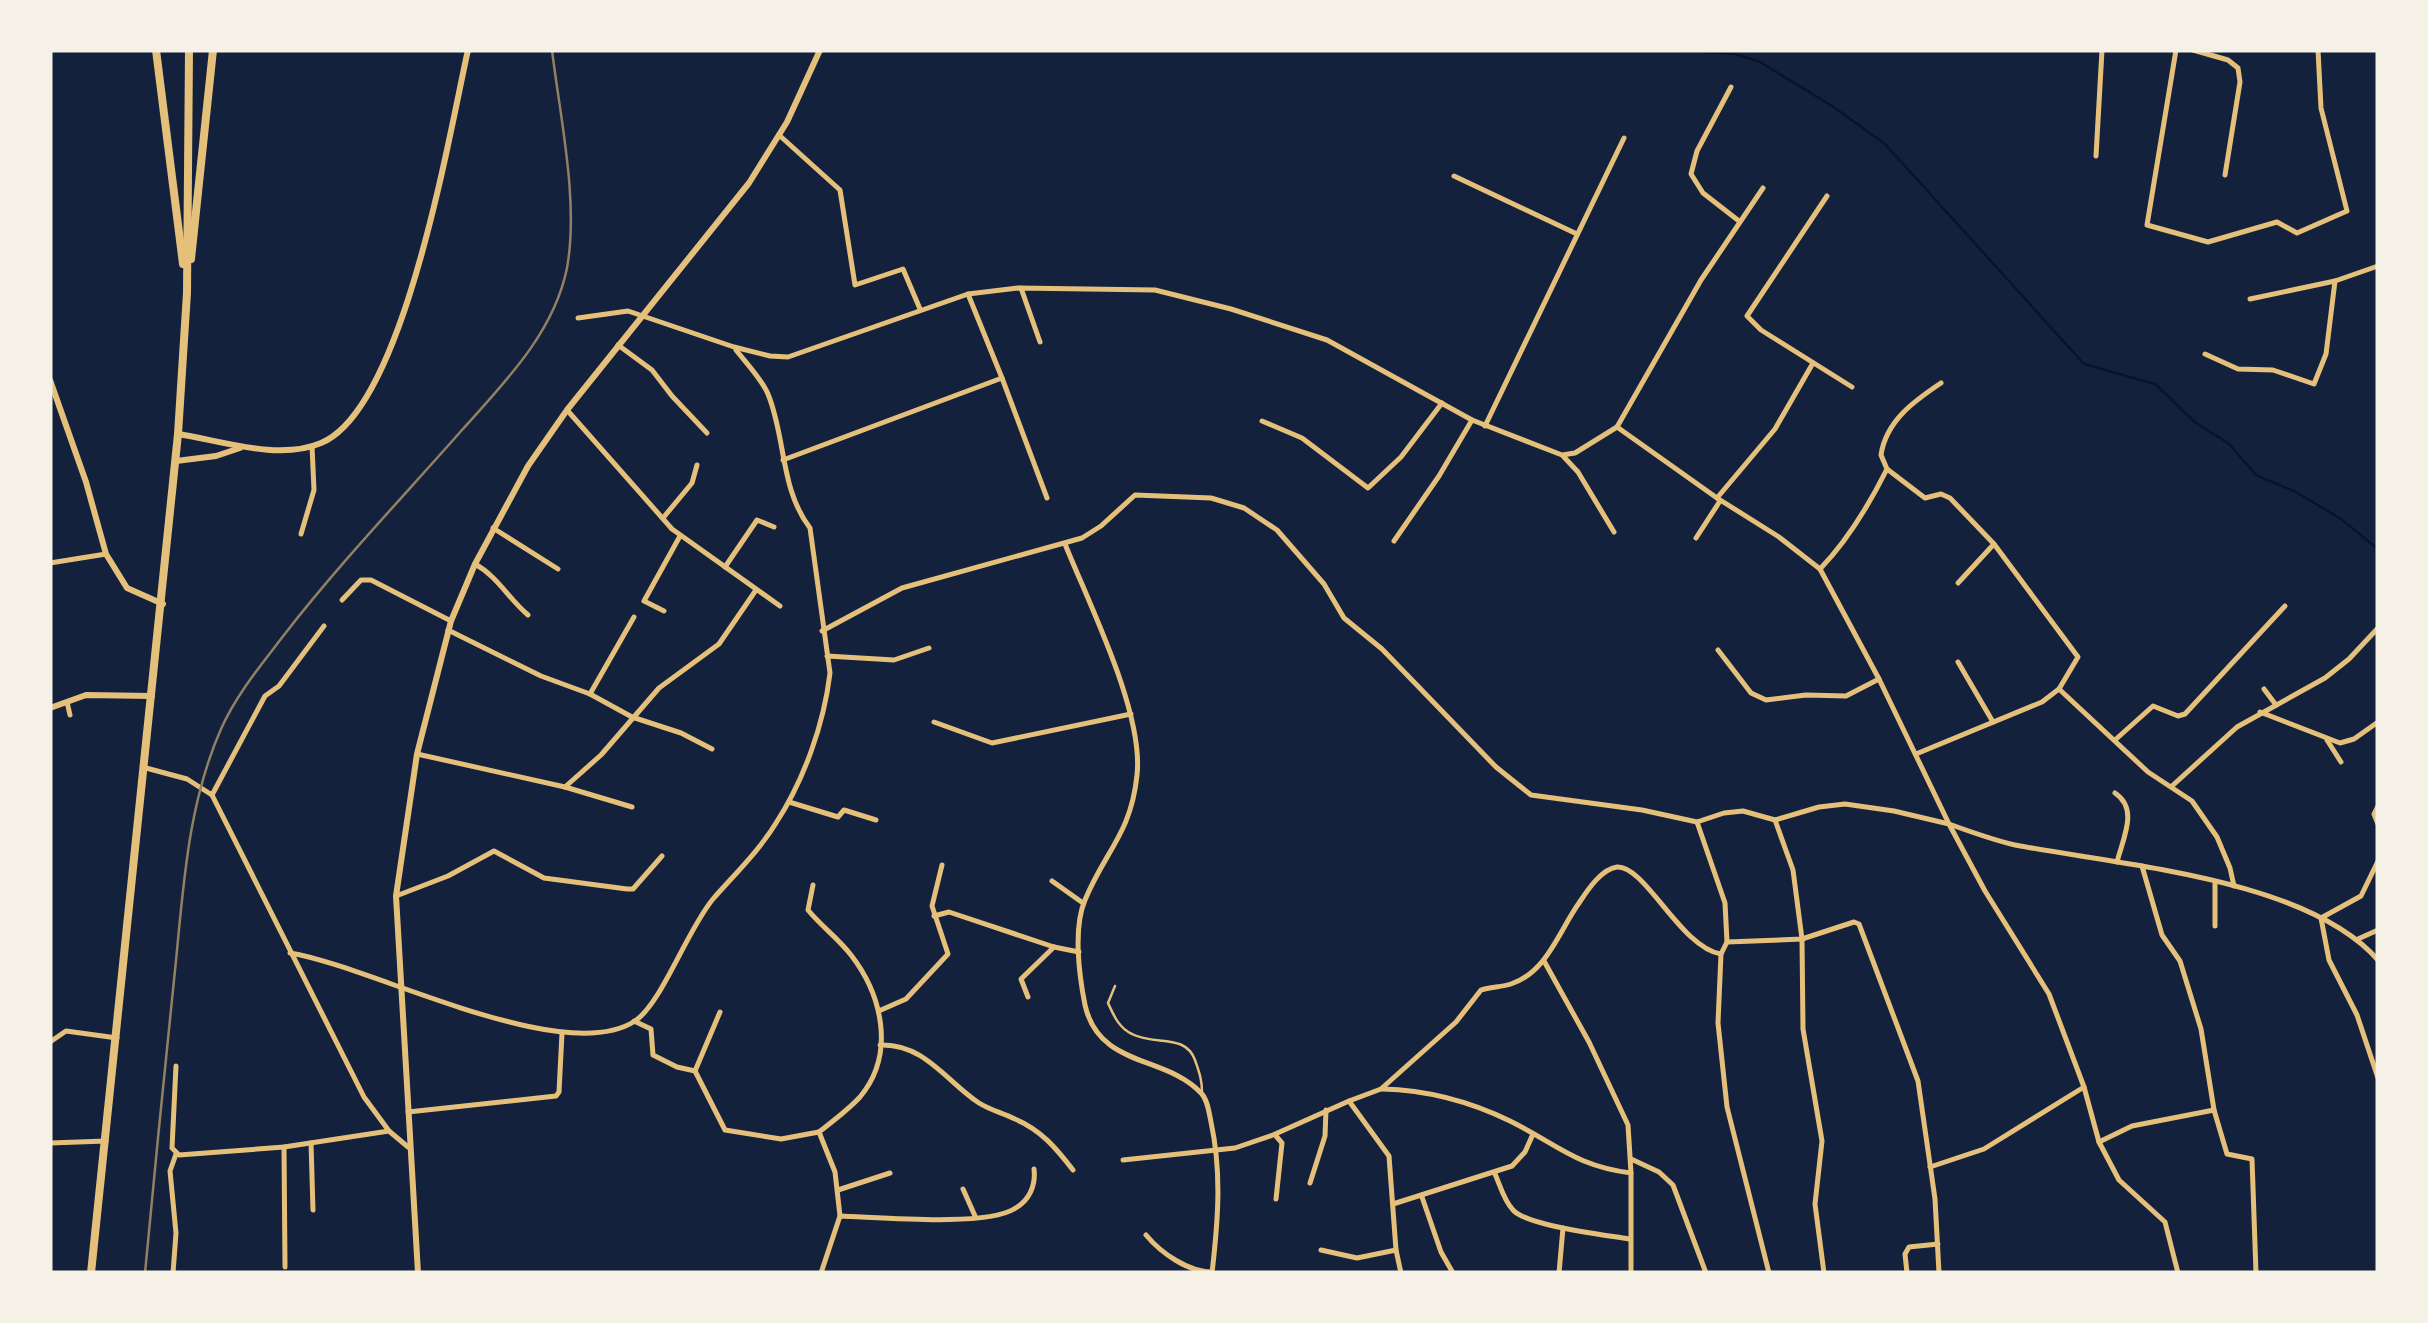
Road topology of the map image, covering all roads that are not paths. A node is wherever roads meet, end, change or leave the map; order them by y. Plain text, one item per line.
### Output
1 (156, 50) edge
2 (189, 50) edge
3 (213, 50) edge
4 (468, 50) edge
5 (820, 50) edge
6 (2102, 50) edge
7 (2176, 50) edge
8 (2194, 50) edge
9 (2318, 50) edge
10 (1731, 86) dead end
11 (780, 135) junction
12 (1624, 138) dead end
13 (2096, 156) dead end
14 (2225, 175) dead end
15 (1454, 176) dead end
16 (1763, 188) dead end
17 (1828, 196) dead end
18 (1739, 220) junction
19 (1578, 234) junction
20 (2378, 266) edge
21 (2335, 281) junction
22 (1021, 288) junction
23 (187, 293) junction
24 (968, 294) junction
25 (2250, 299) dead end
26 (920, 309) junction
27 (641, 315) junction
28 (578, 318) dead end
29 (1040, 342) dead end
30 (618, 345) junction
31 (734, 347) junction
32 (2206, 354) dead end
33 (1813, 362) junction
34 (1002, 378) junction
35 (50, 380) edge
36 (1941, 383) dead end
37 (1852, 386) dead end
38 (1442, 403) junction
39 (567, 410) junction
40 (1472, 420) junction
41 (1262, 421) dead end
42 (1485, 426) junction
43 (1616, 427) junction
44 (707, 433) dead end
45 (178, 434) junction
46 (312, 446) junction
47 (242, 448) junction
48 (1562, 456) junction
49 (783, 460) junction
50 (176, 461) junction
51 (697, 465) dead end
52 (1887, 469) junction
53 (1047, 498) dead end
54 (1719, 500) junction
55 (663, 518) junction
56 (493, 528) junction
57 (774, 528) dead end
58 (1614, 532) dead end
59 (301, 534) dead end
60 (681, 535) junction
61 (1696, 538) dead end
62 (1394, 541) dead end
63 (1065, 543) junction
64 (1994, 544) junction
65 (106, 554) junction
66 (50, 563) edge
67 (474, 564) junction
68 (725, 567) junction
69 (558, 569) dead end
70 (1820, 570) junction
71 (1958, 583) dead end
72 (756, 590) junction
73 (342, 600) dead end
74 (163, 604) junction
75 (780, 606) dead end
76 (2285, 606) dead end
77 (664, 611) dead end
78 (528, 616) dead end
79 (634, 617) dead end
80 (451, 621) junction
81 (324, 626) dead end
82 (2378, 628) edge
83 (448, 630) junction
84 (822, 631) junction
85 (929, 648) dead end
86 (1718, 650) dead end
87 (828, 656) junction
88 (1958, 662) dead end
89 (1879, 679) junction
90 (2059, 689) junction
91 (2264, 689) dead end
92 (590, 694) junction
93 (153, 696) junction
94 (67, 700) junction
95 (2276, 705) junction
96 (50, 708) edge
97 (2260, 712) junction
98 (1131, 714) junction
99 (70, 716) dead end
100 (632, 717) junction
101 (934, 722) dead end
102 (1993, 722) junction
103 (2378, 722) edge
104 (2115, 740) junction
105 (2327, 740) junction
106 (712, 749) dead end
107 (417, 754) junction
108 (1916, 754) junction
109 (2341, 762) dead end
110 (146, 768) junction
111 (2172, 786) junction
112 (565, 787) junction
113 (2115, 792) dead end
114 (212, 795) junction
115 (789, 802) junction
116 (2378, 806) edge
117 (632, 807) dead end
118 (876, 820) dead end
119 (1775, 820) junction
120 (1697, 822) junction
121 (1949, 824) junction
122 (2378, 824) edge
123 (662, 856) dead end
124 (2378, 861) edge
125 (2118, 862) junction
126 (942, 865) dead end
127 (2142, 866) junction
128 (1052, 881) dead end
129 (2215, 883) junction
130 (812, 885) dead end
131 (2234, 886) junction
132 (396, 896) junction
133 (1084, 903) junction
134 (934, 916) junction
135 (2321, 918) junction
136 (2215, 926) dead end
137 (2378, 930) edge
138 (1802, 940) junction
139 (2358, 940) junction
140 (1728, 942) junction
141 (1054, 947) junction
142 (1080, 952) junction
143 (290, 953) junction
144 (1721, 954) junction
145 (2378, 960) edge
146 (1544, 961) junction
147 (1115, 986) dead end
148 (402, 990) junction
149 (1028, 997) dead end
150 (880, 1010) junction
151 (720, 1012) dead end
152 (634, 1021) junction
153 (562, 1033) junction
154 (118, 1038) junction
155 (50, 1042) edge
156 (880, 1045) junction
157 (176, 1066) dead end
158 (695, 1070) junction
159 (2378, 1078) edge
160 (2084, 1087) junction
161 (1381, 1088) junction
162 (1202, 1093) junction
163 (1349, 1100) junction
164 (1326, 1110) junction
165 (2214, 1110) junction
166 (408, 1112) junction
167 (389, 1131) junction
168 (819, 1132) junction
169 (1533, 1134) junction
170 (1273, 1135) junction
171 (106, 1141) junction
172 (2099, 1142) junction
173 (50, 1143) edge
174 (310, 1143) junction
175 (284, 1146) junction
176 (408, 1147) junction
177 (1217, 1152) junction
178 (176, 1154) junction
179 (1631, 1159) junction
180 (1123, 1160) dead end
181 (1930, 1167) junction
182 (1034, 1169) dead end
183 (1073, 1170) dead end
184 (1631, 1173) junction
185 (890, 1174) dead end
186 (1495, 1174) junction
187 (1310, 1183) dead end
188 (838, 1190) junction
189 (963, 1190) dead end
190 (1422, 1197) junction
191 (1276, 1199) dead end
192 (1393, 1204) junction
193 (313, 1210) dead end
194 (840, 1216) junction
195 (975, 1216) junction
196 (1562, 1228) junction
197 (1146, 1234) dead end
198 (1630, 1239) junction
199 (1938, 1244) junction
200 (1321, 1250) dead end
201 (1396, 1250) junction
202 (285, 1266) dead end
203 (1212, 1272) edge
204 (91, 1273) edge
205 (173, 1273) edge
206 (418, 1273) edge
207 (822, 1273) edge
208 (1401, 1273) edge
209 (1453, 1273) edge
210 (1559, 1273) edge
211 (1632, 1273) edge
212 (1706, 1273) edge
213 (1769, 1273) edge
214 (1824, 1273) edge
215 (1906, 1273) edge
216 (1940, 1273) edge
217 (2178, 1273) edge
218 (2256, 1273) edge

1 - 23 highway
2 - 23 highway
3 - 23 highway
4 - 46 main road
5 - 11 main road
6 - 13 street
7 - 9 street
8 - 14 street
10 - 18 street
11 - 26 street
11 - 27 main road
12 - 19 street
15 - 19 street
16 - 18 street
17 - 33 street
18 - 43 street
19 - 42 street
20 - 21 street
21 - 25 street
21 - 32 street
22 - 24 street
22 - 29 street
22 - 38 street
23 - 45 highway
24 - 26 street
24 - 34 street
26 - 31 street
27 - 28 street
27 - 30 main road
27 - 31 street
30 - 39 main road
30 - 44 street
31 - 49 street
33 - 37 street
33 - 54 street
34 - 49 street
34 - 53 street
35 - 65 main road
36 - 52 street
38 - 40 street
38 - 41 street
39 - 55 street
39 - 56 main road
40 - 42 street
40 - 62 street
42 - 48 street
43 - 48 street
43 - 54 street
45 - 47 main road
45 - 50 highway
46 - 47 main road
46 - 59 street
47 - 50 main road
48 - 58 street
49 - 84 street
50 - 74 highway
51 - 55 street
52 - 64 street
52 - 70 street
54 - 61 street
54 - 70 street
55 - 60 street
56 - 67 main road
56 - 69 street
57 - 68 street
60 - 68 street
60 - 77 street
63 - 84 street
63 - 98 street
63 - 120 street
64 - 71 street
64 - 90 street
65 - 66 street
65 - 74 main road
67 - 78 street
67 - 80 main road
68 - 72 street
70 - 89 street
72 - 75 street
72 - 100 street
73 - 80 street
74 - 93 highway
76 - 104 street
79 - 92 street
80 - 83 main road
81 - 114 street
82 - 95 street
83 - 92 street
83 - 107 main road
84 - 87 street
85 - 87 street
86 - 89 street
87 - 115 street
88 - 102 street
89 - 108 street
90 - 102 street
90 - 104 street
91 - 95 street
92 - 100 street
93 - 94 main road
93 - 110 highway
94 - 96 main road
94 - 99 street
95 - 97 street
97 - 105 street
97 - 111 street
98 - 101 street
98 - 133 street
100 - 106 street
100 - 112 street
102 - 108 street
103 - 105 street
104 - 111 street
105 - 109 street
107 - 112 street
107 - 132 main road
108 - 121 street
110 - 114 street
110 - 154 highway
111 - 131 street
112 - 117 street
113 - 125 street
114 - 143 street
115 - 118 street
115 - 152 street
116 - 122 street
119 - 120 street
119 - 121 street
119 - 138 street
120 - 140 street
121 - 125 street
121 - 160 street
123 - 132 street
124 - 135 street
125 - 127 street
126 - 134 street
127 - 129 street
127 - 165 street
128 - 133 street
129 - 131 street
129 - 136 street
130 - 150 street
131 - 135 street
132 - 148 main road
133 - 142 street
134 - 141 street
134 - 150 street
135 - 139 street
135 - 159 street
137 - 139 street
138 - 140 street
138 - 181 street
138 - 214 street
139 - 145 street
140 - 144 street
141 - 142 street
141 - 149 street
142 - 162 street
143 - 148 street
143 - 167 street
144 - 146 street
144 - 213 street
146 - 161 street
146 - 179 street
147 - 162 lane
148 - 153 street
148 - 166 main road
150 - 156 street
151 - 158 street
152 - 153 street
152 - 158 street
153 - 166 street
154 - 155 street
154 - 171 highway
156 - 168 street
156 - 183 street
157 - 178 street
158 - 168 street
160 - 172 street
160 - 181 street
161 - 163 street
161 - 169 street
162 - 177 street
163 - 164 street
163 - 192 street
164 - 170 street
164 - 187 street
165 - 172 street
165 - 218 street
166 - 176 main road
167 - 174 street
167 - 176 street
168 - 188 street
169 - 184 street
169 - 186 street
170 - 177 street
170 - 191 street
171 - 173 street
171 - 204 highway
172 - 217 street
174 - 175 street
174 - 193 street
175 - 178 street
175 - 202 street
176 - 206 main road
177 - 180 street
177 - 203 street
178 - 205 street
179 - 184 street
179 - 212 street
181 - 199 street
182 - 195 street
184 - 198 street
185 - 188 street
186 - 190 street
186 - 196 street
188 - 194 street
189 - 195 street
190 - 192 street
190 - 209 street
192 - 201 street
194 - 195 street
194 - 207 street
196 - 198 street
196 - 210 street
197 - 203 street
198 - 211 street
199 - 215 street
199 - 216 street
200 - 201 street
201 - 208 street

